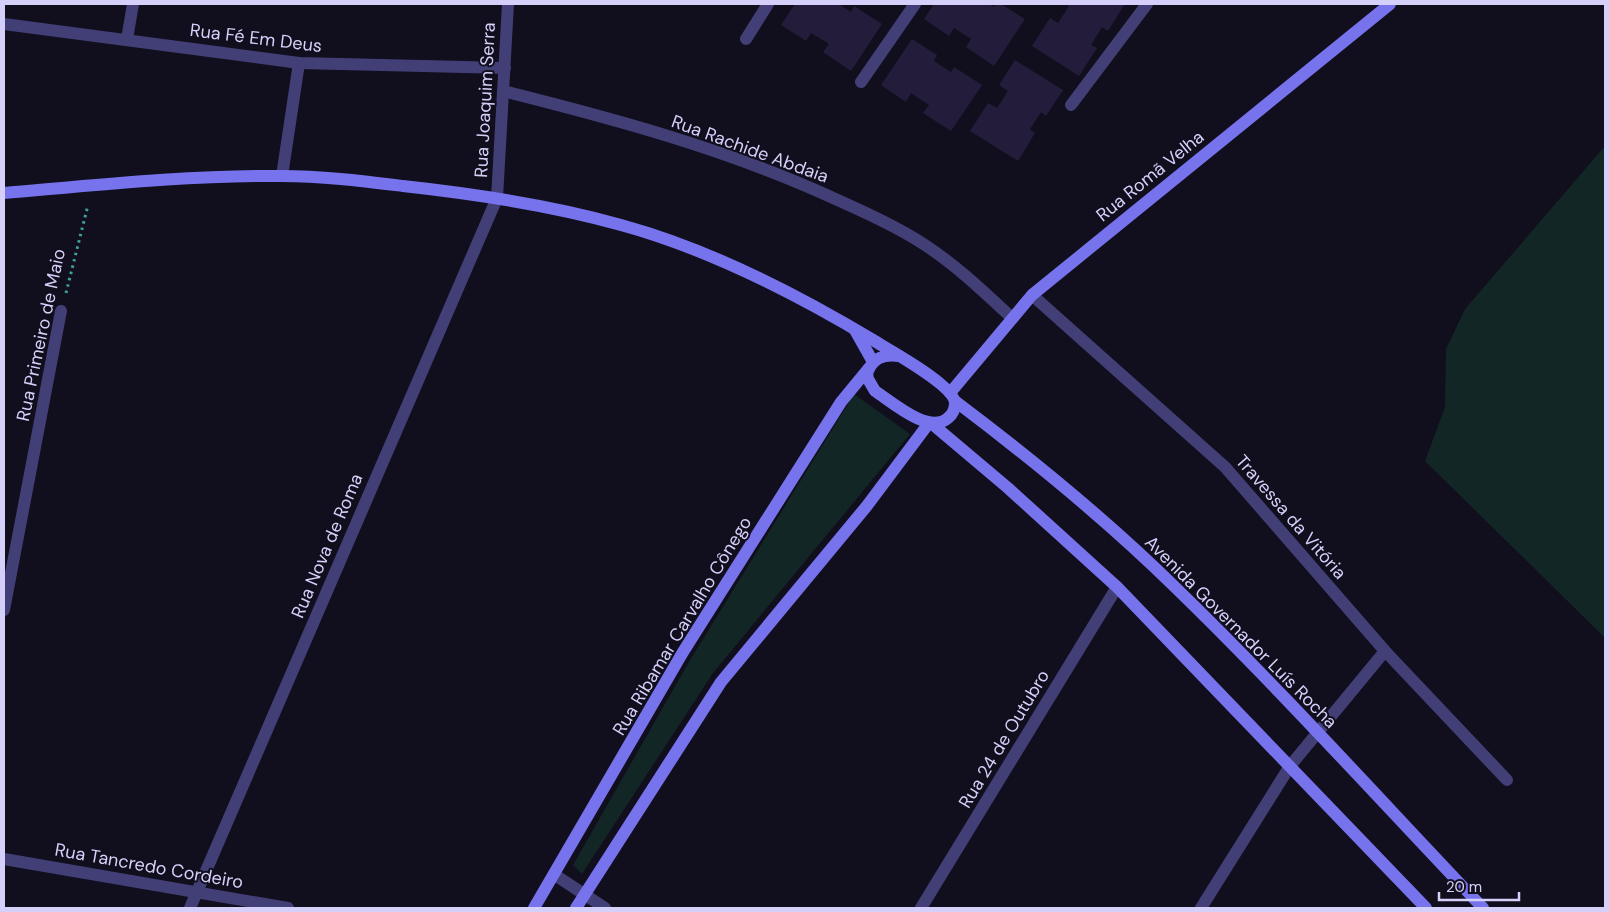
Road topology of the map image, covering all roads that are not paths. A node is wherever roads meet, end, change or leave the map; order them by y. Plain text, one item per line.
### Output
1 (133, 4) edge
2 (508, 4) edge
3 (768, 4) edge
4 (915, 4) edge
5 (1147, 4) edge
6 (1390, 4) edge
7 (4, 24) edge
8 (127, 39) junction
9 (746, 39) dead end
10 (299, 63) junction
11 (505, 68) junction
12 (861, 82) dead end
13 (503, 91) junction
14 (1071, 105) dead end
15 (282, 176) junction
16 (4, 193) edge
17 (497, 198) junction
18 (1032, 295) junction
19 (61, 311) road end
20 (1012, 318) junction
21 (855, 330) junction
22 (899, 356) junction
23 (871, 365) junction
24 (953, 397) junction
25 (930, 423) junction
26 (1117, 587) junction
27 (4, 610) edge
28 (1385, 651) junction
29 (1317, 733) junction
30 (1290, 766) junction
31 (1507, 780) dead end
32 (4, 860) edge
33 (554, 875) junction
34 (197, 891) junction
35 (584, 894) junction
36 (190, 908) edge
37 (288, 908) edge
38 (534, 908) edge
39 (576, 908) edge
40 (605, 908) edge
41 (922, 908) edge
42 (1201, 908) edge
43 (1426, 908) edge
44 (1483, 908) edge

1 - 8 street
2 - 11 street, Rua Joaquim Serra
3 - 9 street
4 - 12 street
5 - 14 street
6 - 18 main road, Rua Romã Velha
7 - 8 street, Rua Fé Em Deus
8 - 10 street, Rua Fé Em Deus
10 - 11 street, Rua Fé Em Deus
10 - 15 street
11 - 13 street, Rua Joaquim Serra
13 - 17 street, Rua Joaquim Serra
13 - 20 street, Rua Rachide Abdaia
15 - 16 main road
15 - 17 main road
17 - 21 main road
17 - 34 street, Rua Nova de Roma
18 - 20 main road, Rua Romã Velha
18 - 28 street, Travessa da Vitória
19 - 27 street, Rua Primeiro de Maio
20 - 24 main road, Rua Romã Velha
21 - 22 main road
21 - 23 main road
22 - 23 main road
22 - 24 main road, Avenida Governador Luís Rocha
23 - 25 main road
23 - 33 main road, Rua Ribamar Carvalho Cônego
24 - 25 main road, Rua Romã Velha
24 - 29 main road, Avenida Governador Luís Rocha
25 - 26 main road
25 - 35 main road
26 - 30 main road
26 - 41 street, Rua 24 de Outubro
28 - 29 street
28 - 31 street, Travessa da Vitória
29 - 30 street
29 - 44 main road, Avenida Governador Luís Rocha
30 - 42 street
30 - 43 main road
32 - 34 street, Rua Tancredo Cordeiro
33 - 35 street
33 - 38 main road, Rua Ribamar Carvalho Cônego
34 - 36 street, Rua Nova de Roma
34 - 37 street, Rua Tancredo Cordeiro
35 - 39 main road
35 - 40 street

